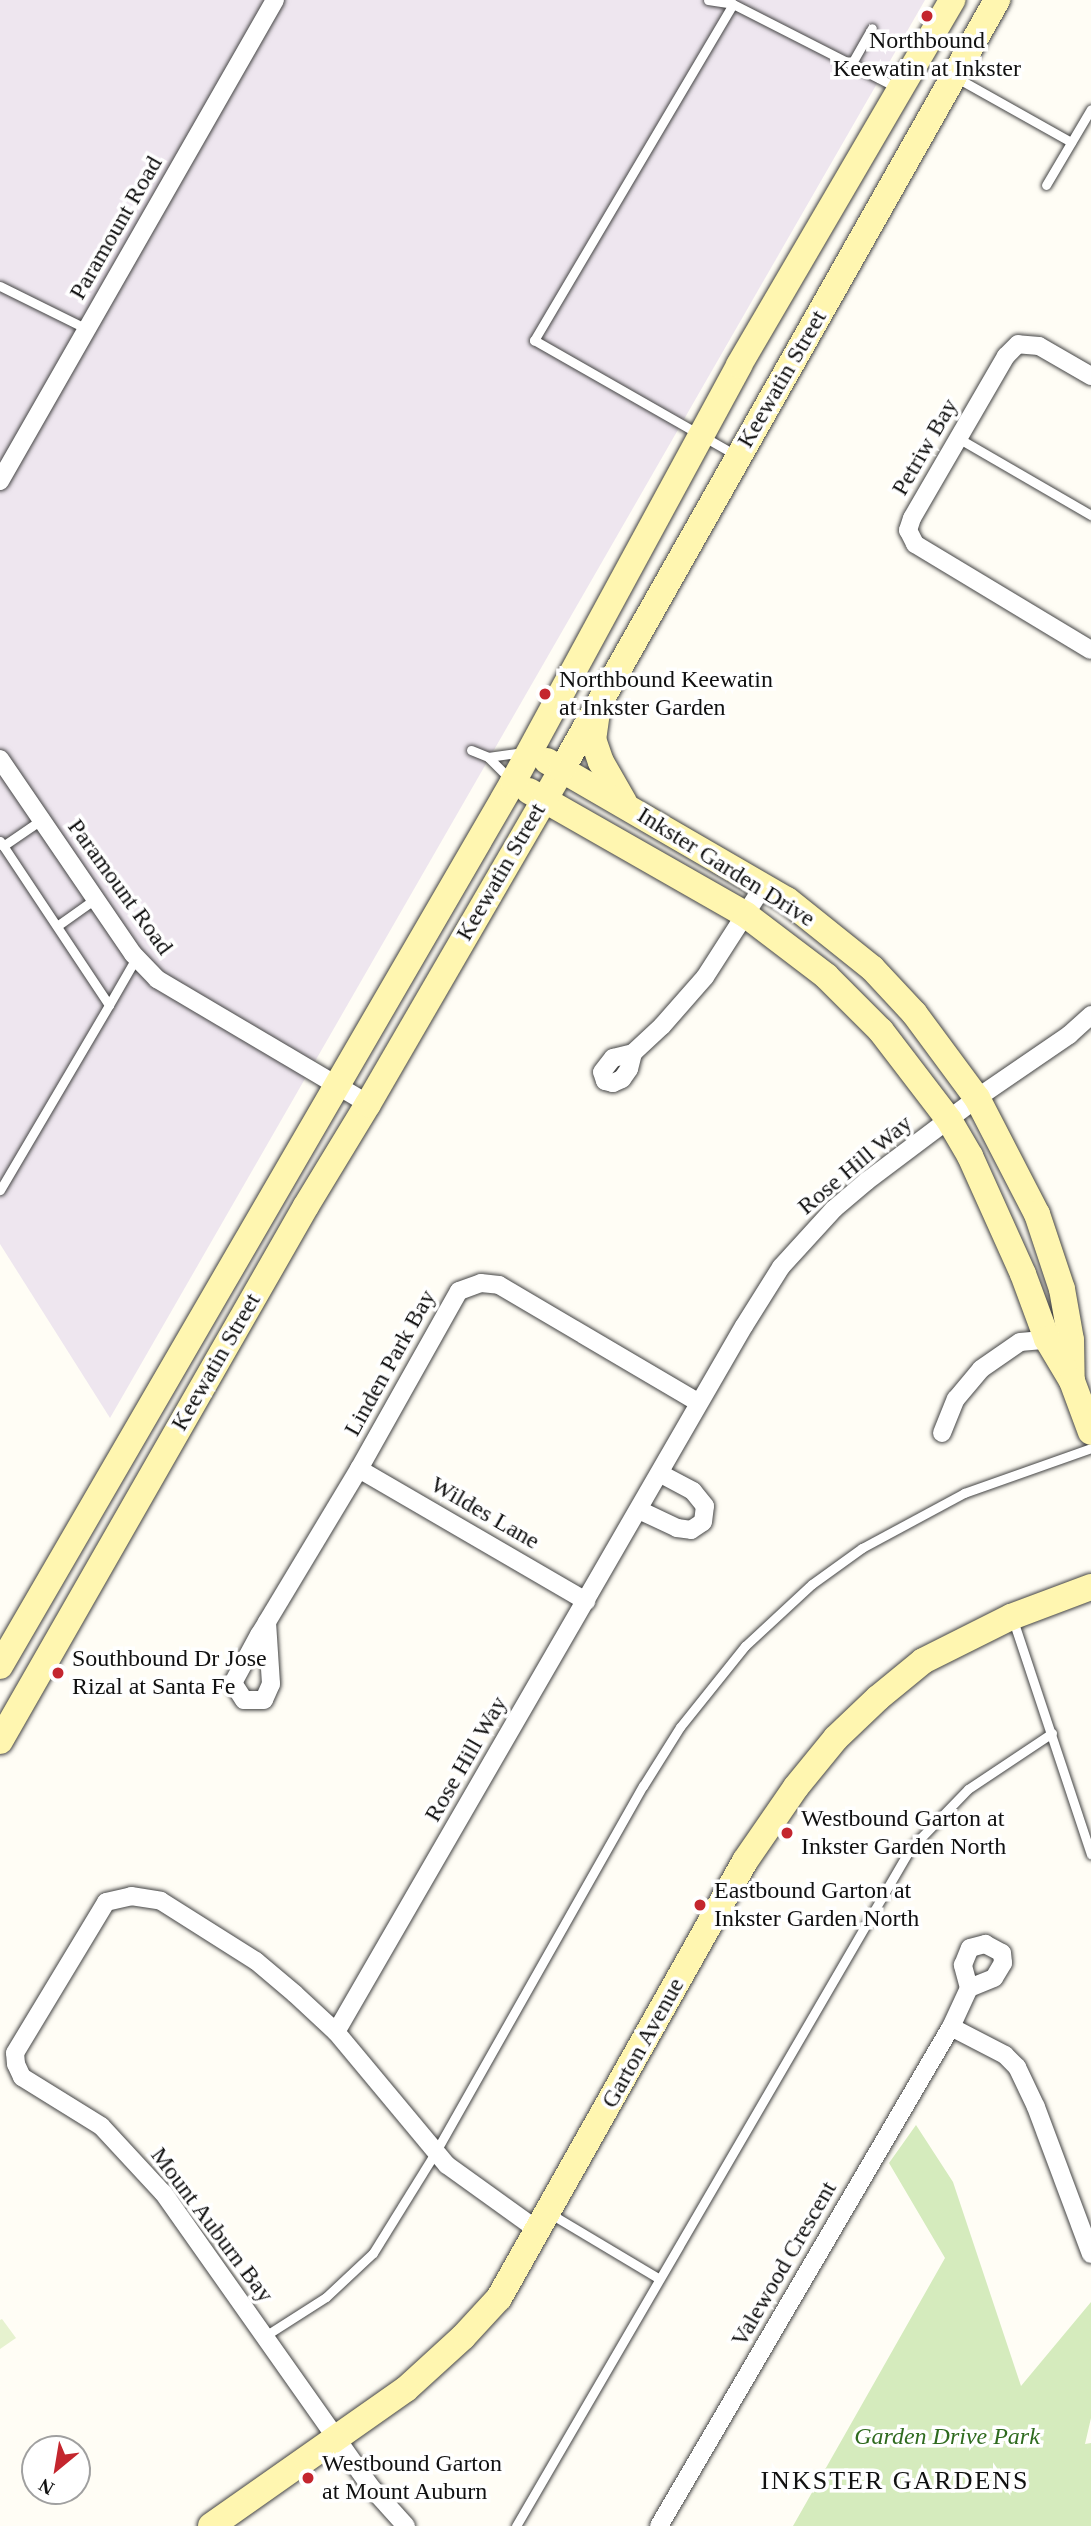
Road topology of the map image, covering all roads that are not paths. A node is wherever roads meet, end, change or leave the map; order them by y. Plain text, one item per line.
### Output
1 (275, 0) edge
2 (708, 0) edge
3 (952, 0) edge
4 (997, 0) edge
5 (733, 4) junction
6 (872, 28) dead end
7 (852, 63) junction
8 (952, 75) junction
9 (900, 89) junction
10 (1091, 109) edge
11 (1071, 142) junction
12 (1046, 186) dead end
13 (0, 286) edge
14 (87, 329) junction
15 (1091, 376) edge
16 (701, 435) junction
17 (958, 438) junction
18 (738, 456) junction
19 (0, 481) edge
20 (1091, 515) edge
21 (1091, 650) edge
22 (598, 706) junction
23 (471, 750) dead end
24 (529, 751) junction
25 (488, 757) junction
26 (0, 759) edge
27 (562, 769) junction
28 (513, 782) junction
29 (543, 799) junction
30 (625, 804) junction
31 (41, 820) junction
32 (2, 843) edge
33 (764, 885) junction
34 (96, 899) junction
35 (746, 915) junction
36 (57, 926) junction
37 (136, 957) junction
38 (109, 1004) junction
39 (1091, 1015) edge
40 (633, 1053) dead end
41 (338, 1086) junction
42 (977, 1098) junction
43 (368, 1104) junction
44 (949, 1120) junction
45 (0, 1190) edge
46 (1066, 1340) junction
47 (699, 1403) junction
48 (942, 1433) dead end
49 (1091, 1433) edge
50 (1091, 1448) edge
51 (359, 1469) junction
52 (661, 1474) junction
53 (639, 1510) junction
54 (1091, 1587) edge
55 (586, 1601) junction
56 (1011, 1616) junction
57 (267, 1622) dead end
58 (0, 1666) edge
59 (4, 1726) edge
60 (1052, 1732) junction
61 (1091, 1854) edge
62 (969, 1988) dead end
63 (951, 2027) junction
64 (336, 2032) junction
65 (435, 2153) junction
66 (544, 2222) junction
67 (1091, 2254) edge
68 (659, 2278) junction
69 (265, 2336) junction
70 (338, 2439) junction
71 (211, 2526) edge
72 (406, 2526) edge
73 (516, 2526) edge
74 (659, 2526) edge

1 - 14 street, Paramount Road
2 - 5 lane
3 - 9 street, Keewatin Street
4 - 8 street, Keewatin Street
5 - 7 lane
5 - 16 lane
6 - 7 lane
7 - 9 lane
8 - 11 lane
8 - 18 street, Keewatin Street
9 - 16 street, Keewatin Street
10 - 11 lane
11 - 12 lane
13 - 14 lane
14 - 19 street, Paramount Road
15 - 17 street, Petriw Bay
16 - 18 lane
16 - 24 street, Keewatin Street
17 - 20 lane
17 - 21 street, Petriw Bay
18 - 22 street, Keewatin Street
22 - 27 street, Keewatin Street
22 - 30 street
23 - 25 lane
24 - 25 lane
24 - 27 street, Inkster Garden Drive
24 - 28 street, Keewatin Street
25 - 28 lane
26 - 31 street, Paramount Road
27 - 29 street, Keewatin Street
27 - 30 street, Inkster Garden Drive
28 - 29 street, Inkster Garden Drive
28 - 41 street, Keewatin Street
29 - 35 street, Inkster Garden Drive
29 - 43 street, Keewatin Street
30 - 33 street, Inkster Garden Drive
31 - 32 lane
31 - 34 street, Paramount Road
32 - 36 lane
33 - 35 street
33 - 42 street, Inkster Garden Drive
34 - 36 lane
34 - 37 street, Paramount Road
35 - 40 street
35 - 44 street, Inkster Garden Drive
36 - 38 lane
37 - 38 lane
37 - 41 street, Paramount Road
38 - 45 lane
39 - 42 street, Rose Hill Way
41 - 43 street, Paramount Road
41 - 58 street, Keewatin Street
42 - 44 street, Rose Hill Way
42 - 46 street, Inkster Garden Drive
43 - 59 street, Keewatin Street
44 - 46 street, Inkster Garden Drive
44 - 47 street, Rose Hill Way
46 - 48 street
46 - 49 street, Inkster Garden Drive
47 - 51 street, Linden Park Bay
47 - 52 street, Rose Hill Way
50 - 65 lane
51 - 55 street, Wildes Lane
51 - 57 street, Linden Park Bay
52 - 53 street, Rose Hill Way
52 - 53 street
53 - 55 street, Rose Hill Way
54 - 56 street, Garton Avenue
55 - 64 street, Rose Hill Way
56 - 60 lane
56 - 66 street, Garton Avenue
60 - 61 lane
60 - 68 lane
62 - 63 street, Valewood Crescent
63 - 67 street
63 - 74 street, Valewood Crescent
64 - 65 street, Mount Auburn Bay
64 - 69 street, Mount Auburn Bay
65 - 66 street, Mount Auburn Bay
65 - 69 lane
66 - 68 lane
66 - 70 street, Garton Avenue
68 - 73 lane
69 - 70 street, Mount Auburn Bay
70 - 71 street, Garton Avenue
70 - 72 street, Mount Auburn Bay

